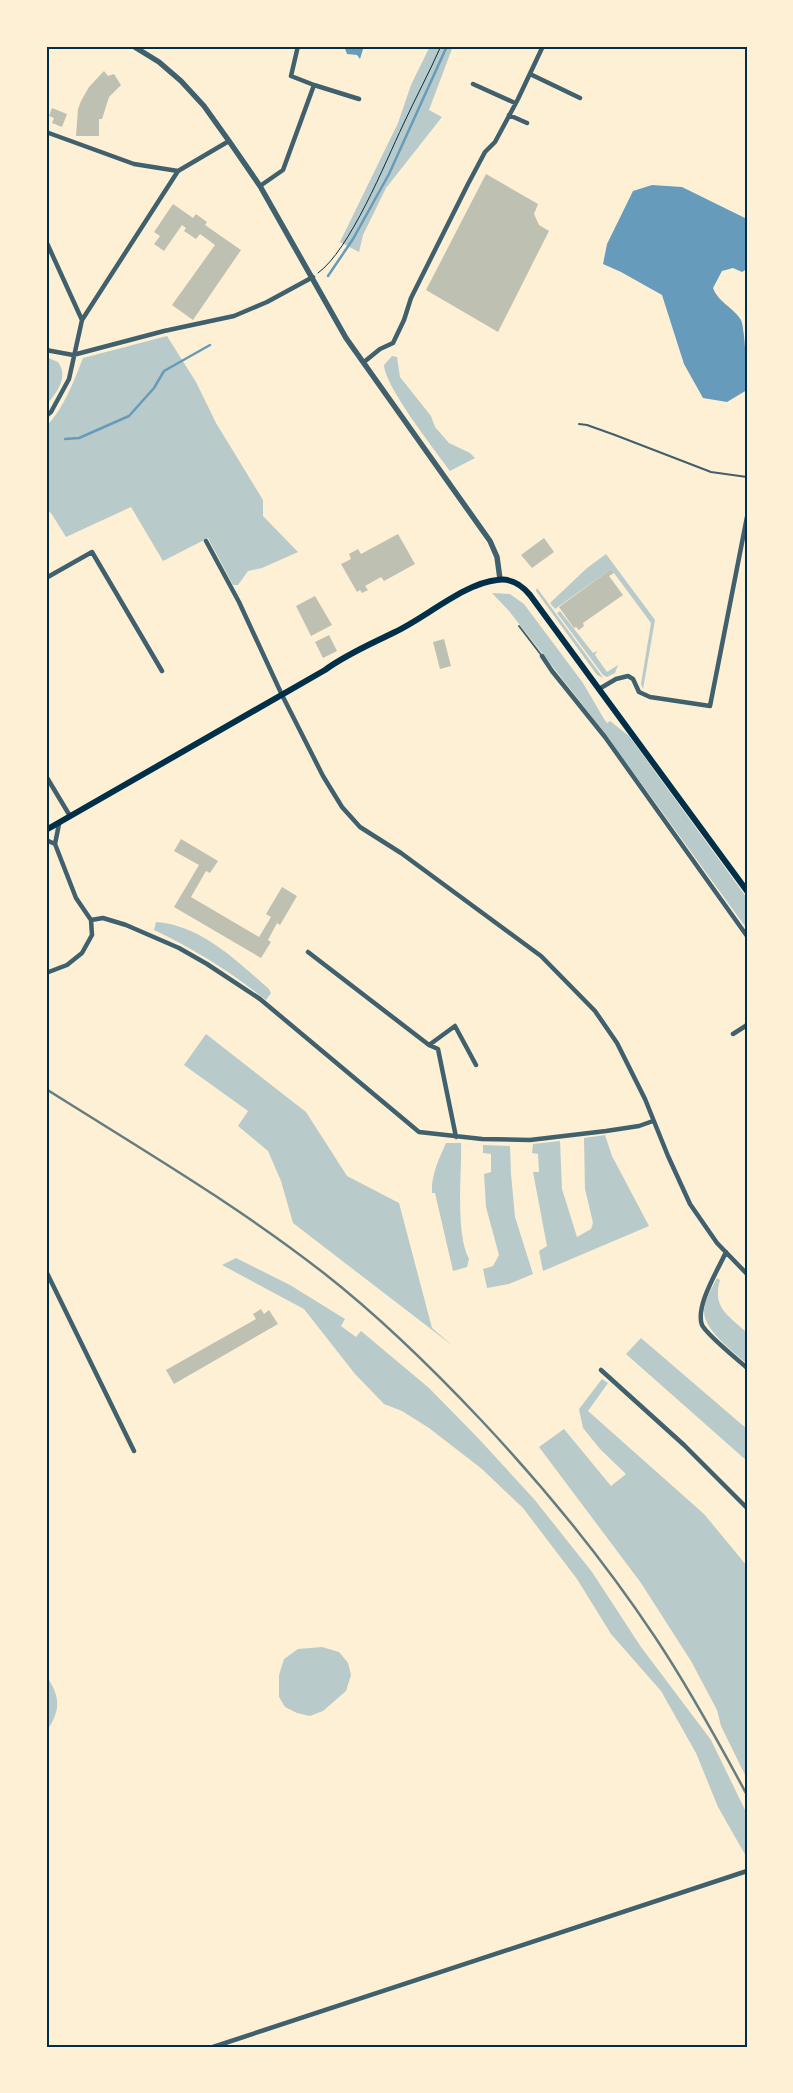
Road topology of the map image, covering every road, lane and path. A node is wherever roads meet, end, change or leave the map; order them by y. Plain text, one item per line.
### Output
1 (133, 46) edge
2 (298, 46) edge
3 (441, 46) edge
4 (543, 46) edge
5 (530, 74) junction
6 (473, 84) dead end
7 (314, 85) junction
8 (580, 98) dead end
9 (359, 99) dead end
10 (517, 101) junction
11 (509, 115) junction
12 (527, 123) dead end
13 (46, 132) edge
14 (229, 141) junction
15 (178, 171) junction
16 (260, 186) junction
17 (46, 241) edge
18 (313, 277) junction
19 (82, 320) junction
20 (46, 350) edge
21 (73, 356) junction
22 (364, 362) junction
23 (46, 416) edge
24 (579, 424) dead end
25 (747, 477) edge
26 (747, 517) edge
27 (206, 541) dead end
28 (46, 578) edge
29 (500, 580) junction
30 (519, 626) dead end
31 (542, 656) joint
32 (162, 671) dead end
33 (599, 689) junction
34 (282, 695) junction
35 (46, 776) edge
36 (70, 816) junction
37 (58, 824) junction
38 (46, 830) edge
39 (46, 840) edge
40 (54, 844) junction
41 (747, 891) edge
42 (91, 920) junction
43 (747, 936) edge
44 (308, 952) dead end
45 (46, 973) edge
46 (747, 1025) edge
47 (733, 1034) dead end
48 (430, 1045) junction
49 (476, 1064) dead end
50 (653, 1121) junction
51 (456, 1137) junction
52 (726, 1252) junction
53 (46, 1271) edge
54 (747, 1274) edge
55 (747, 1368) edge
56 (601, 1370) dead end
57 (134, 1451) dead end
58 (747, 1508) edge
59 (747, 1871) edge
60 (213, 2047) edge

1 - 14 street
2 - 7 street
3 - 18 path
4 - 5 street
5 - 8 street
5 - 10 street
6 - 10 street
7 - 9 street
7 - 16 street
10 - 11 street
11 - 12 street
11 - 22 street
13 - 15 street
14 - 15 street
14 - 16 street
15 - 19 street
16 - 18 street
17 - 19 street
18 - 21 street
18 - 22 street
19 - 21 street
20 - 21 street
21 - 23 street
22 - 29 street
24 - 25 lane
26 - 33 street
27 - 34 street
28 - 32 street
29 - 33 main road
29 - 34 main road
30 - 31 lane
31 - 43 street
33 - 41 main road
34 - 36 main road
34 - 50 street
35 - 36 street
36 - 37 main road
37 - 38 main road
37 - 40 street
39 - 40 street
40 - 42 street
42 - 45 street
42 - 51 street
44 - 48 street
46 - 47 street
48 - 49 street
48 - 51 street
50 - 51 street
50 - 52 street
52 - 54 street
52 - 55 street
53 - 57 street
56 - 58 street
59 - 60 street

